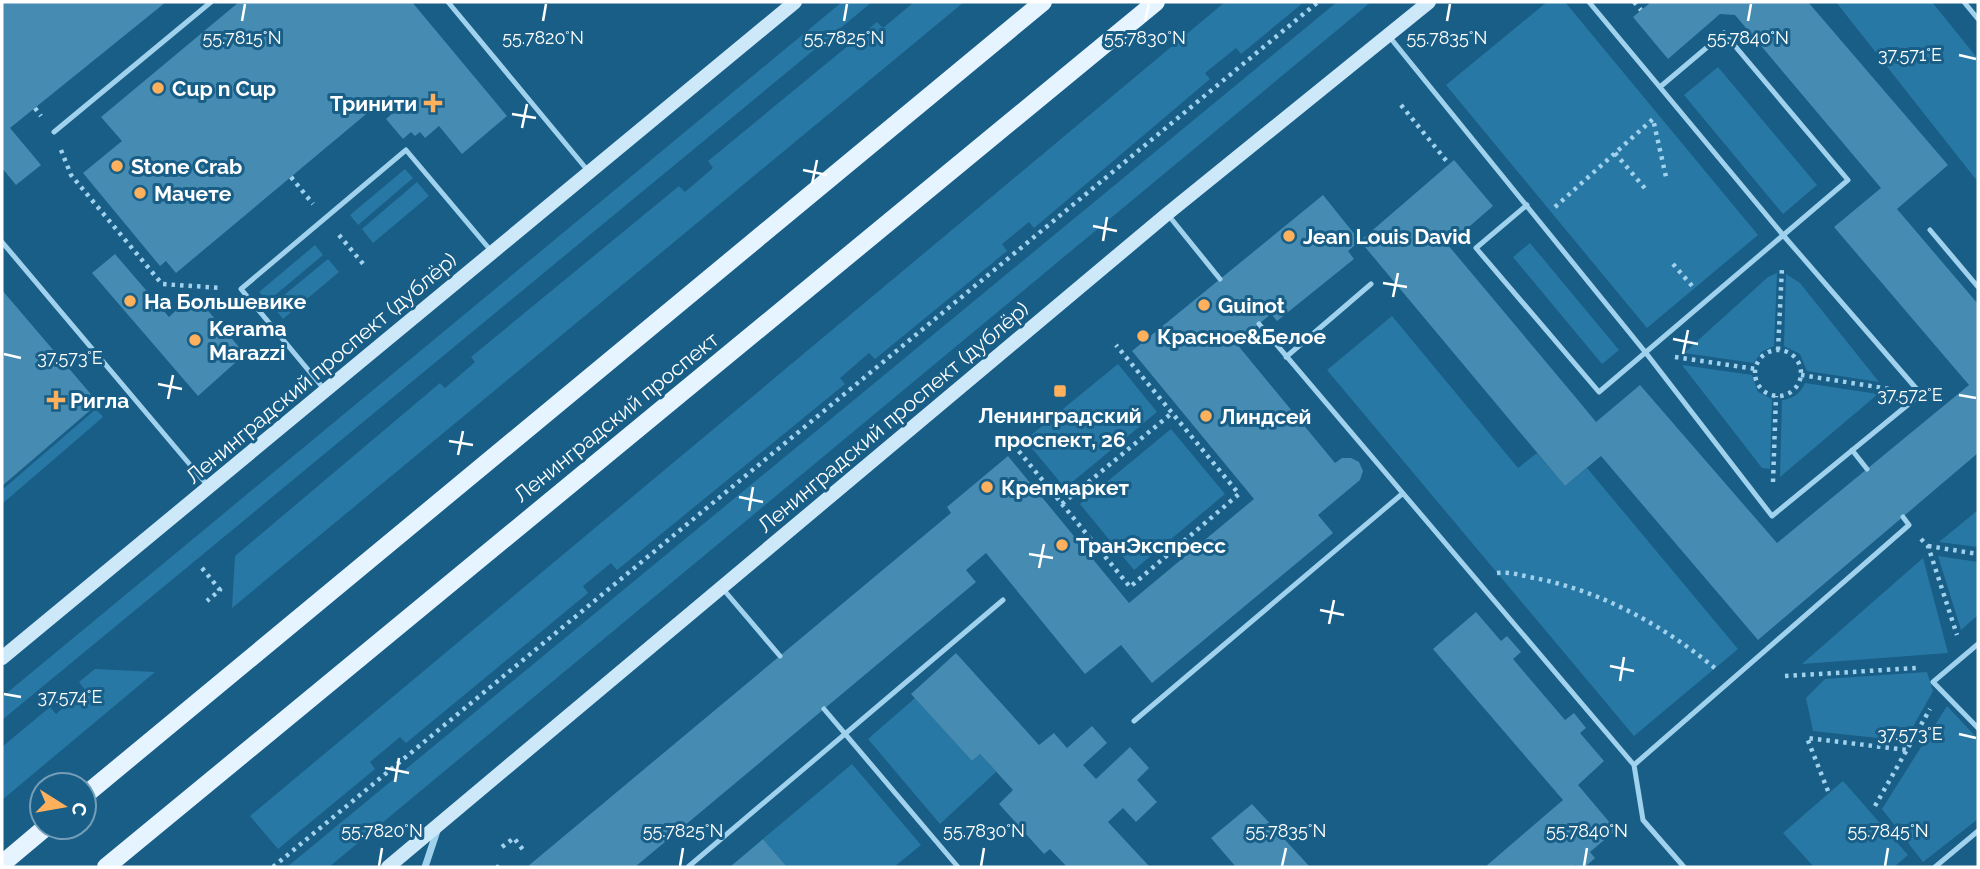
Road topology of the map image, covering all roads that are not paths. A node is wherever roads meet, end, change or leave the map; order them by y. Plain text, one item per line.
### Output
1 (211, 2) edge
2 (448, 2) edge
3 (795, 2) edge
4 (1043, 2) edge
5 (1156, 2) edge
6 (1429, 2) edge
7 (1589, 2) edge
8 (1964, 2) edge
9 (1978, 19) edge
10 (1388, 35) junction
11 (1660, 87) junction
12 (54, 132) road end
13 (590, 172) junction
14 (1527, 205) junction
15 (1167, 214) junction
16 (1930, 230) dead end
17 (1783, 234) junction
18 (2, 242) edge
19 (493, 253) junction
20 (1220, 279) dead end
21 (1371, 284) dead end
22 (1978, 287) edge
23 (1259, 324) dead end
24 (1646, 353) junction
25 (1286, 357) junction
26 (326, 392) junction
27 (1852, 450) junction
28 (1867, 469) dead end
29 (210, 488) junction
30 (1402, 494) junction
31 (1903, 517) dead end
32 (722, 589) junction
33 (1003, 600) dead end
34 (1978, 644) edge
35 (780, 656) dead end
36 (2, 658) edge
37 (824, 709) dead end
38 (1134, 721) dead end
39 (1978, 728) edge
40 (845, 734) junction
41 (1634, 765) junction
42 (98, 784) edge
43 (440, 823) junction
44 (1978, 831) edge
45 (29, 841) edge
46 (2, 864) edge
47 (106, 867) edge
48 (388, 867) edge
49 (425, 867) edge
50 (688, 867) edge
51 (958, 867) edge
52 (1684, 867) edge
53 (1935, 867) edge

1 - 12 lane
2 - 13 lane
3 - 13 main road, Ленинградский проспект (дублёр)
4 - 42 main road
5 - 47 main road, Ленинградский проспект
6 - 10 main road, Ленинградский проспект (дублёр)
7 - 11 lane
8 - 9 lane
10 - 14 lane
10 - 15 main road, Ленинградский проспект (дублёр)
11 - 17 lane
11 - 17 lane
13 - 19 main road, Ленинградский проспект (дублёр)
14 - 24 lane
14 - 24 lane
15 - 20 lane
15 - 32 main road, Ленинградский проспект (дублёр)
16 - 22 lane
17 - 24 lane
17 - 27 lane
18 - 29 lane
19 - 26 main road, Ленинградский проспект (дублёр)
19 - 26 lane
21 - 25 lane
23 - 25 lane
24 - 27 lane
25 - 30 lane
26 - 29 main road, Ленинградский проспект (дублёр)
27 - 28 lane
29 - 36 main road, Ленинградский проспект (дублёр)
30 - 38 lane
30 - 41 lane
31 - 41 lane
32 - 35 lane
32 - 43 main road, Ленинградский проспект (дублёр)
33 - 40 lane
34 - 39 lane
37 - 40 lane
40 - 50 lane
40 - 51 lane
41 - 52 lane
43 - 48 main road, Ленинградский проспект (дублёр)
43 - 49 street
44 - 53 lane
45 - 46 main road

